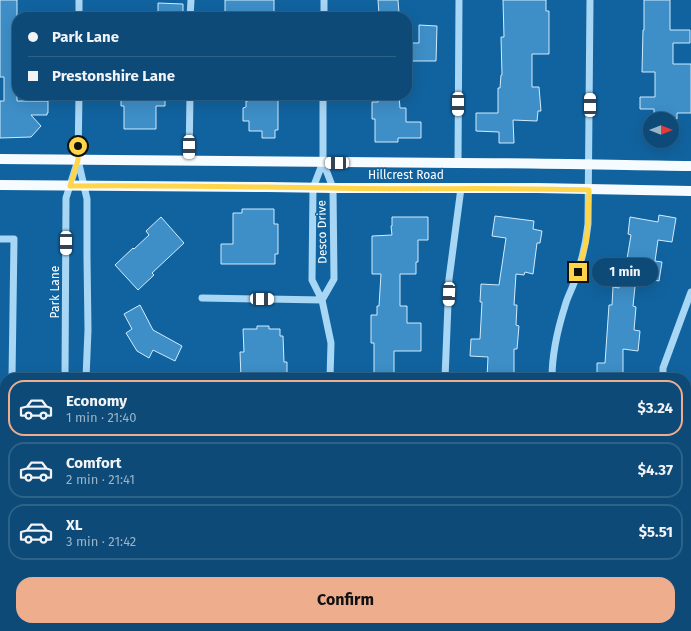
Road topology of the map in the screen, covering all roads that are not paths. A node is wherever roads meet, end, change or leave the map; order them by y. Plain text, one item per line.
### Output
1 (80, 0) edge
2 (190, 0) edge
3 (324, 0) edge
4 (459, 0) edge
5 (590, 0) edge
6 (79, 12) edge
7 (190, 12) edge
8 (324, 12) edge
9 (78, 100) edge
10 (190, 100) edge
11 (323, 100) edge
12 (0, 159) edge
13 (78, 160) junction
14 (189, 160) junction
15 (323, 162) junction
16 (458, 163) junction
17 (590, 165) junction
18 (691, 166) edge
19 (0, 185) edge
20 (70, 186) junction
21 (84, 186) junction
22 (313, 188) junction
23 (333, 188) junction
24 (461, 188) junction
25 (589, 190) junction
26 (691, 191) edge
27 (0, 239) edge
28 (691, 292) edge
29 (202, 298) dead end
30 (322, 300) junction
31 (12, 373) edge
32 (66, 373) edge
33 (86, 373) edge
34 (330, 373) edge
35 (445, 373) edge
36 (552, 373) edge
37 (663, 373) edge

1 - 6 street
2 - 7 street
3 - 8 street
4 - 16 street
5 - 17 street
9 - 13 street, Park Lane
10 - 14 street
11 - 15 street, Desco Drive
12 - 13 main road, Hillcrest Road
13 - 14 main road, Hillcrest Road
13 - 20 street, Park Lane
13 - 21 street, Park Lane
14 - 15 main road, Hillcrest Road
15 - 16 main road, Hillcrest Road
15 - 22 street, Desco Drive
15 - 23 street, Desco Drive
16 - 17 main road, Hillcrest Road
17 - 18 main road, Hillcrest Road
17 - 25 street
19 - 20 main road, Hillcrest Road
20 - 21 main road, Hillcrest Road
20 - 32 street, Park Lane
21 - 22 main road, Hillcrest Road
21 - 33 street, Park Lane
22 - 23 main road, Hillcrest Road
22 - 30 street, Desco Drive
23 - 24 main road, Hillcrest Road
23 - 30 street, Desco Drive
24 - 25 main road, Hillcrest Road
24 - 35 street
25 - 26 main road, Hillcrest Road
25 - 36 street
27 - 31 street
28 - 37 street
29 - 30 street
30 - 34 street, Desco Drive

